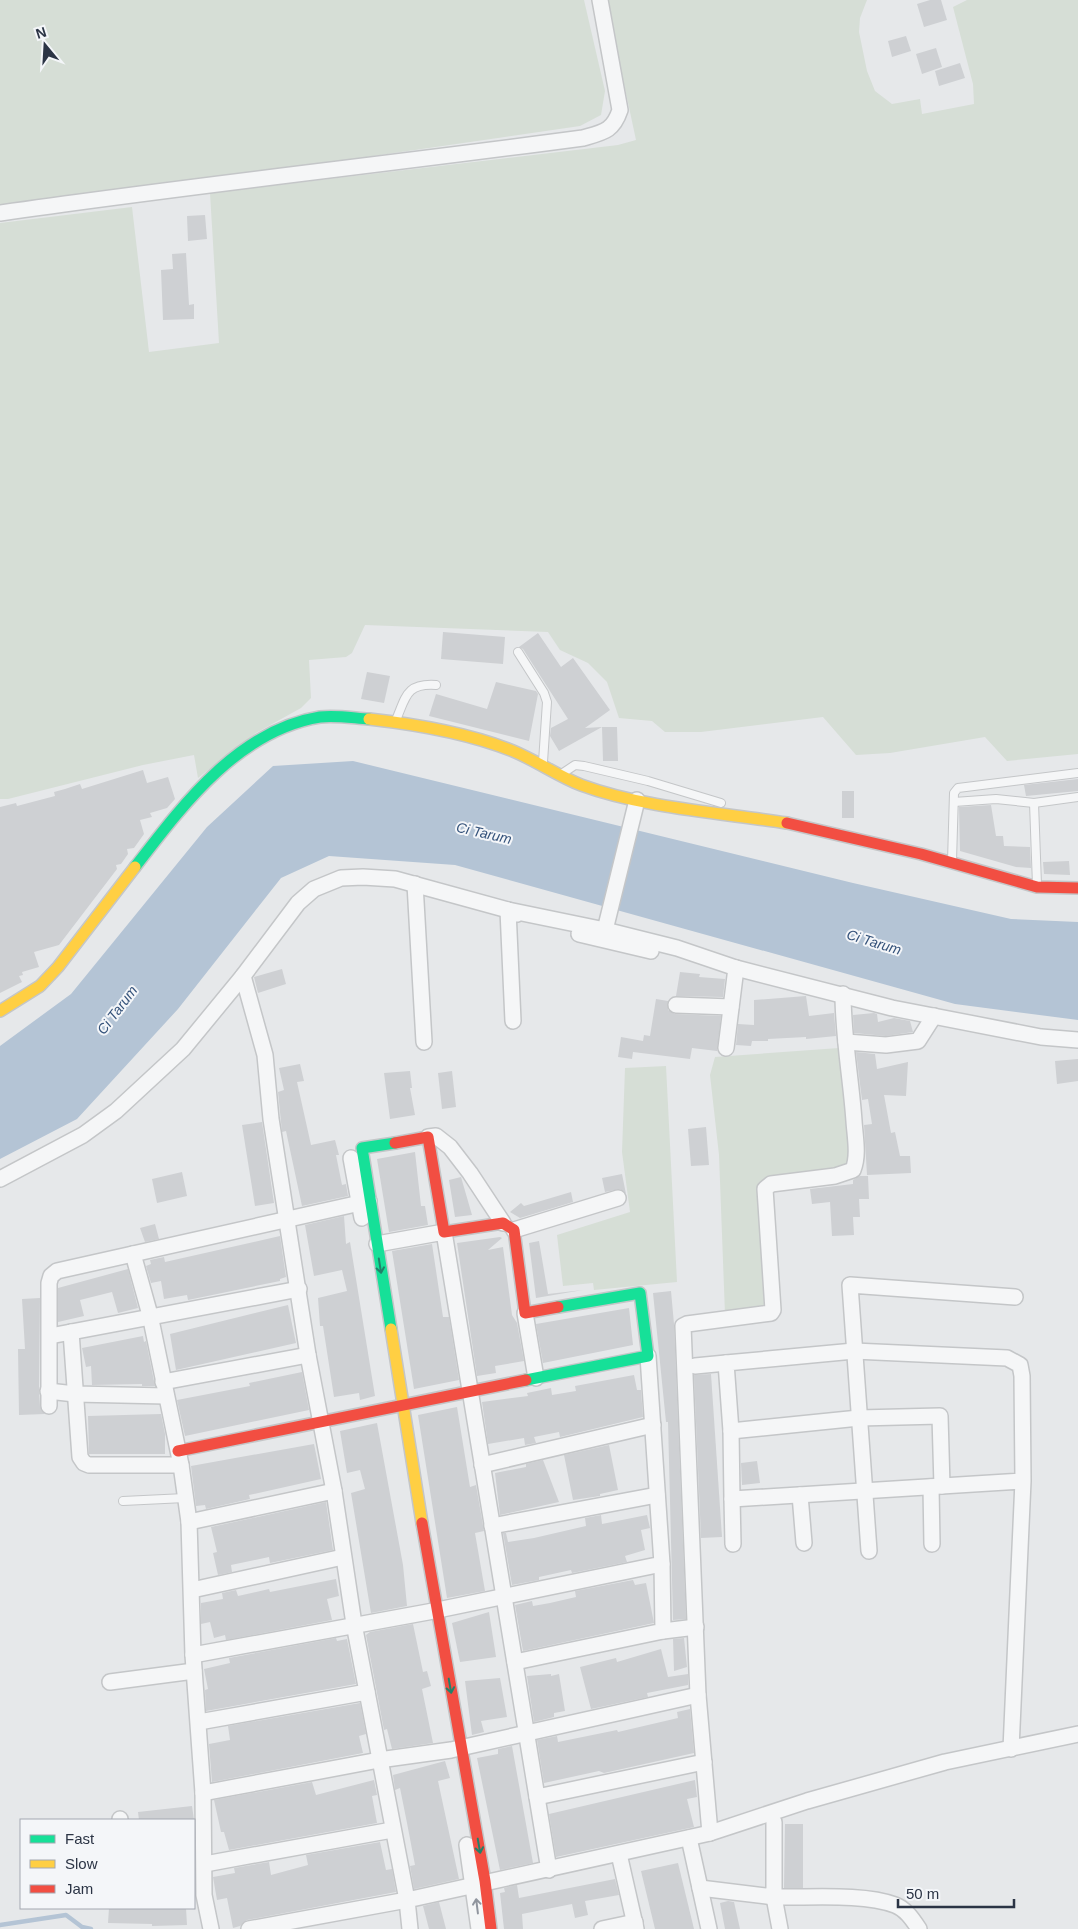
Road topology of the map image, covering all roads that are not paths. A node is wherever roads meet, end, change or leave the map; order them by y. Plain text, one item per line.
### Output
1 (600, 0) edge
2 (0, 213) edge
3 (518, 652) dead end
4 (436, 685) dead end
5 (395, 722) junction
6 (543, 764) junction
7 (1078, 773) edge
8 (559, 776) junction
9 (1078, 797) edge
10 (954, 802) junction
11 (1034, 803) junction
12 (636, 804) junction
13 (749, 817) junction
14 (952, 863) junction
15 (415, 884) junction
16 (1037, 887) junction
17 (1078, 888) edge
18 (508, 910) junction
19 (606, 926) junction
20 (698, 956) junction
21 (736, 968) junction
22 (243, 976) junction
23 (842, 994) junction
24 (676, 1005) dead end
25 (732, 1007) junction
26 (0, 1011) edge
27 (934, 1016) junction
28 (513, 1021) dead end
29 (1078, 1040) edge
30 (424, 1042) dead end
31 (846, 1042) junction
32 (726, 1048) dead end
33 (428, 1137) junction
34 (351, 1158) dead end
35 (0, 1179) edge
36 (618, 1198) dead end
37 (365, 1202) junction
38 (287, 1218) junction
39 (508, 1226) junction
40 (444, 1232) junction
41 (377, 1244) junction
42 (133, 1254) junction
43 (299, 1289) junction
44 (1015, 1296) dead end
45 (525, 1313) junction
46 (150, 1315) junction
47 (383, 1315) junction
48 (71, 1332) junction
49 (50, 1336) junction
50 (854, 1351) junction
51 (308, 1355) junction
52 (648, 1356) junction
53 (726, 1364) junction
54 (695, 1366) dead end
55 (536, 1378) junction
56 (165, 1389) junction
57 (471, 1391) junction
58 (75, 1394) junction
59 (398, 1405) junction
60 (859, 1418) junction
61 (321, 1422) junction
62 (653, 1425) junction
63 (731, 1431) junction
64 (179, 1458) junction
65 (482, 1465) junction
66 (1023, 1481) junction
67 (936, 1486) junction
68 (334, 1490) junction
69 (864, 1491) junction
70 (800, 1494) junction
71 (657, 1495) junction
72 (184, 1498) junction
73 (732, 1498) junction
74 (123, 1500) dead end
75 (189, 1522) junction
76 (492, 1526) junction
77 (804, 1543) dead end
78 (733, 1544) dead end
79 (932, 1544) dead end
80 (868, 1551) dead end
81 (343, 1557) junction
82 (662, 1564) junction
83 (192, 1590) junction
84 (504, 1597) junction
85 (432, 1611) junction
86 (354, 1624) junction
87 (696, 1627) junction
88 (663, 1631) junction
89 (193, 1655) junction
90 (514, 1662) junction
91 (194, 1671) junction
92 (110, 1682) dead end
93 (367, 1692) junction
94 (698, 1695) junction
95 (199, 1722) junction
96 (527, 1734) junction
97 (1078, 1734) edge
98 (456, 1748) junction
99 (1011, 1749) junction
100 (379, 1760) junction
101 (704, 1762) junction
102 (203, 1793) junction
103 (537, 1797) junction
104 (774, 1822) dead end
105 (392, 1830) junction
106 (710, 1833) junction
107 (688, 1838) junction
108 (199, 1844) edge
109 (619, 1854) junction
110 (205, 1864) junction
111 (549, 1870) junction
112 (480, 1883) junction
113 (700, 1888) junction
114 (199, 1895) edge
115 (774, 1897) junction
116 (407, 1900) junction
117 (635, 1927) edge
118 (211, 1929) edge
119 (249, 1929) edge
120 (410, 1929) edge
121 (479, 1929) edge
122 (491, 1929) edge
123 (602, 1929) edge
124 (709, 1929) edge
125 (780, 1929) edge
126 (919, 1929) edge

1 - 2 street
3 - 6 lane
4 - 5 lane
5 - 6 street
5 - 26 street
6 - 8 street
7 - 10 lane
8 - 12 street
8 - 13 lane
9 - 11 lane
10 - 11 lane
10 - 14 lane
11 - 16 lane
12 - 13 street
12 - 19 street
13 - 14 street
14 - 16 street
15 - 18 street
15 - 22 street
15 - 30 street
16 - 17 street
18 - 19 street
18 - 20 street
18 - 28 street
19 - 20 street
20 - 21 street
21 - 23 street
21 - 25 street
22 - 35 street
22 - 38 street
23 - 27 street
23 - 31 street
24 - 25 street
25 - 32 street
27 - 29 street
27 - 31 street
31 - 87 street
33 - 37 street
33 - 39 street
33 - 40 street
34 - 37 street
36 - 39 street
37 - 38 street
37 - 41 street
37 - 47 street
38 - 42 street
38 - 43 street
39 - 40 street
39 - 45 street
40 - 41 street
40 - 57 street
41 -> 47 street
42 - 46 street
42 - 49 street
43 - 46 street
43 - 51 street
44 - 50 street
45 - 52 street
45 - 55 street
46 - 48 street
46 - 56 street
47 - 59 street
48 - 49 street
48 - 58 street
49 - 58 street
50 - 53 street
50 - 60 street
50 - 66 street
51 - 56 street
51 - 61 street
52 - 55 street
52 - 62 street
53 - 54 street
53 - 63 street
55 - 57 street
56 - 58 street
56 - 64 street
57 - 59 street
57 - 65 street
58 - 64 street
59 - 61 street
59 - 85 street
60 - 63 street
60 - 67 street
60 - 69 street
61 - 64 street
61 - 68 street
62 - 65 street
62 - 71 street
63 - 73 street
64 - 72 street
65 - 76 street
66 - 67 street
66 - 99 street
67 - 69 street
67 - 79 street
68 - 75 street
68 - 81 street
69 - 70 street
69 - 80 street
70 - 73 street
70 - 77 street
71 - 76 street
71 - 82 street
72 - 74 lane
72 - 75 street
73 - 78 street
75 - 83 street
76 - 84 street
81 - 83 street
81 - 86 street
82 - 84 street
82 - 88 street
83 - 89 street
84 - 85 street
84 - 90 street
85 - 86 street
85 - 98 street
86 - 89 street
86 - 93 street
87 - 88 street
87 - 94 street
88 - 90 street
89 - 91 street
90 - 96 street
91 - 92 street
91 - 95 street
93 - 95 street
93 - 100 street
94 - 96 street
94 - 101 street
95 - 102 street
96 - 98 street
96 - 103 street
97 - 99 street
98 - 100 street
98 - 112 street
99 - 106 street
100 - 102 street
100 - 105 street
101 - 103 street
101 - 106 street
102 - 108 street
103 - 111 street
104 - 115 street
105 - 110 street
105 - 116 street
106 - 107 street
107 - 109 street
107 - 113 street
108 - 110 street
109 - 111 street
109 - 117 street
110 - 114 street
111 - 112 street
112 - 116 street
121 -> 112 street
112 - 122 street
113 - 115 street
113 - 124 street
114 - 118 street
115 - 125 street
115 - 126 street
116 - 119 street
116 - 120 street
117 - 123 street

